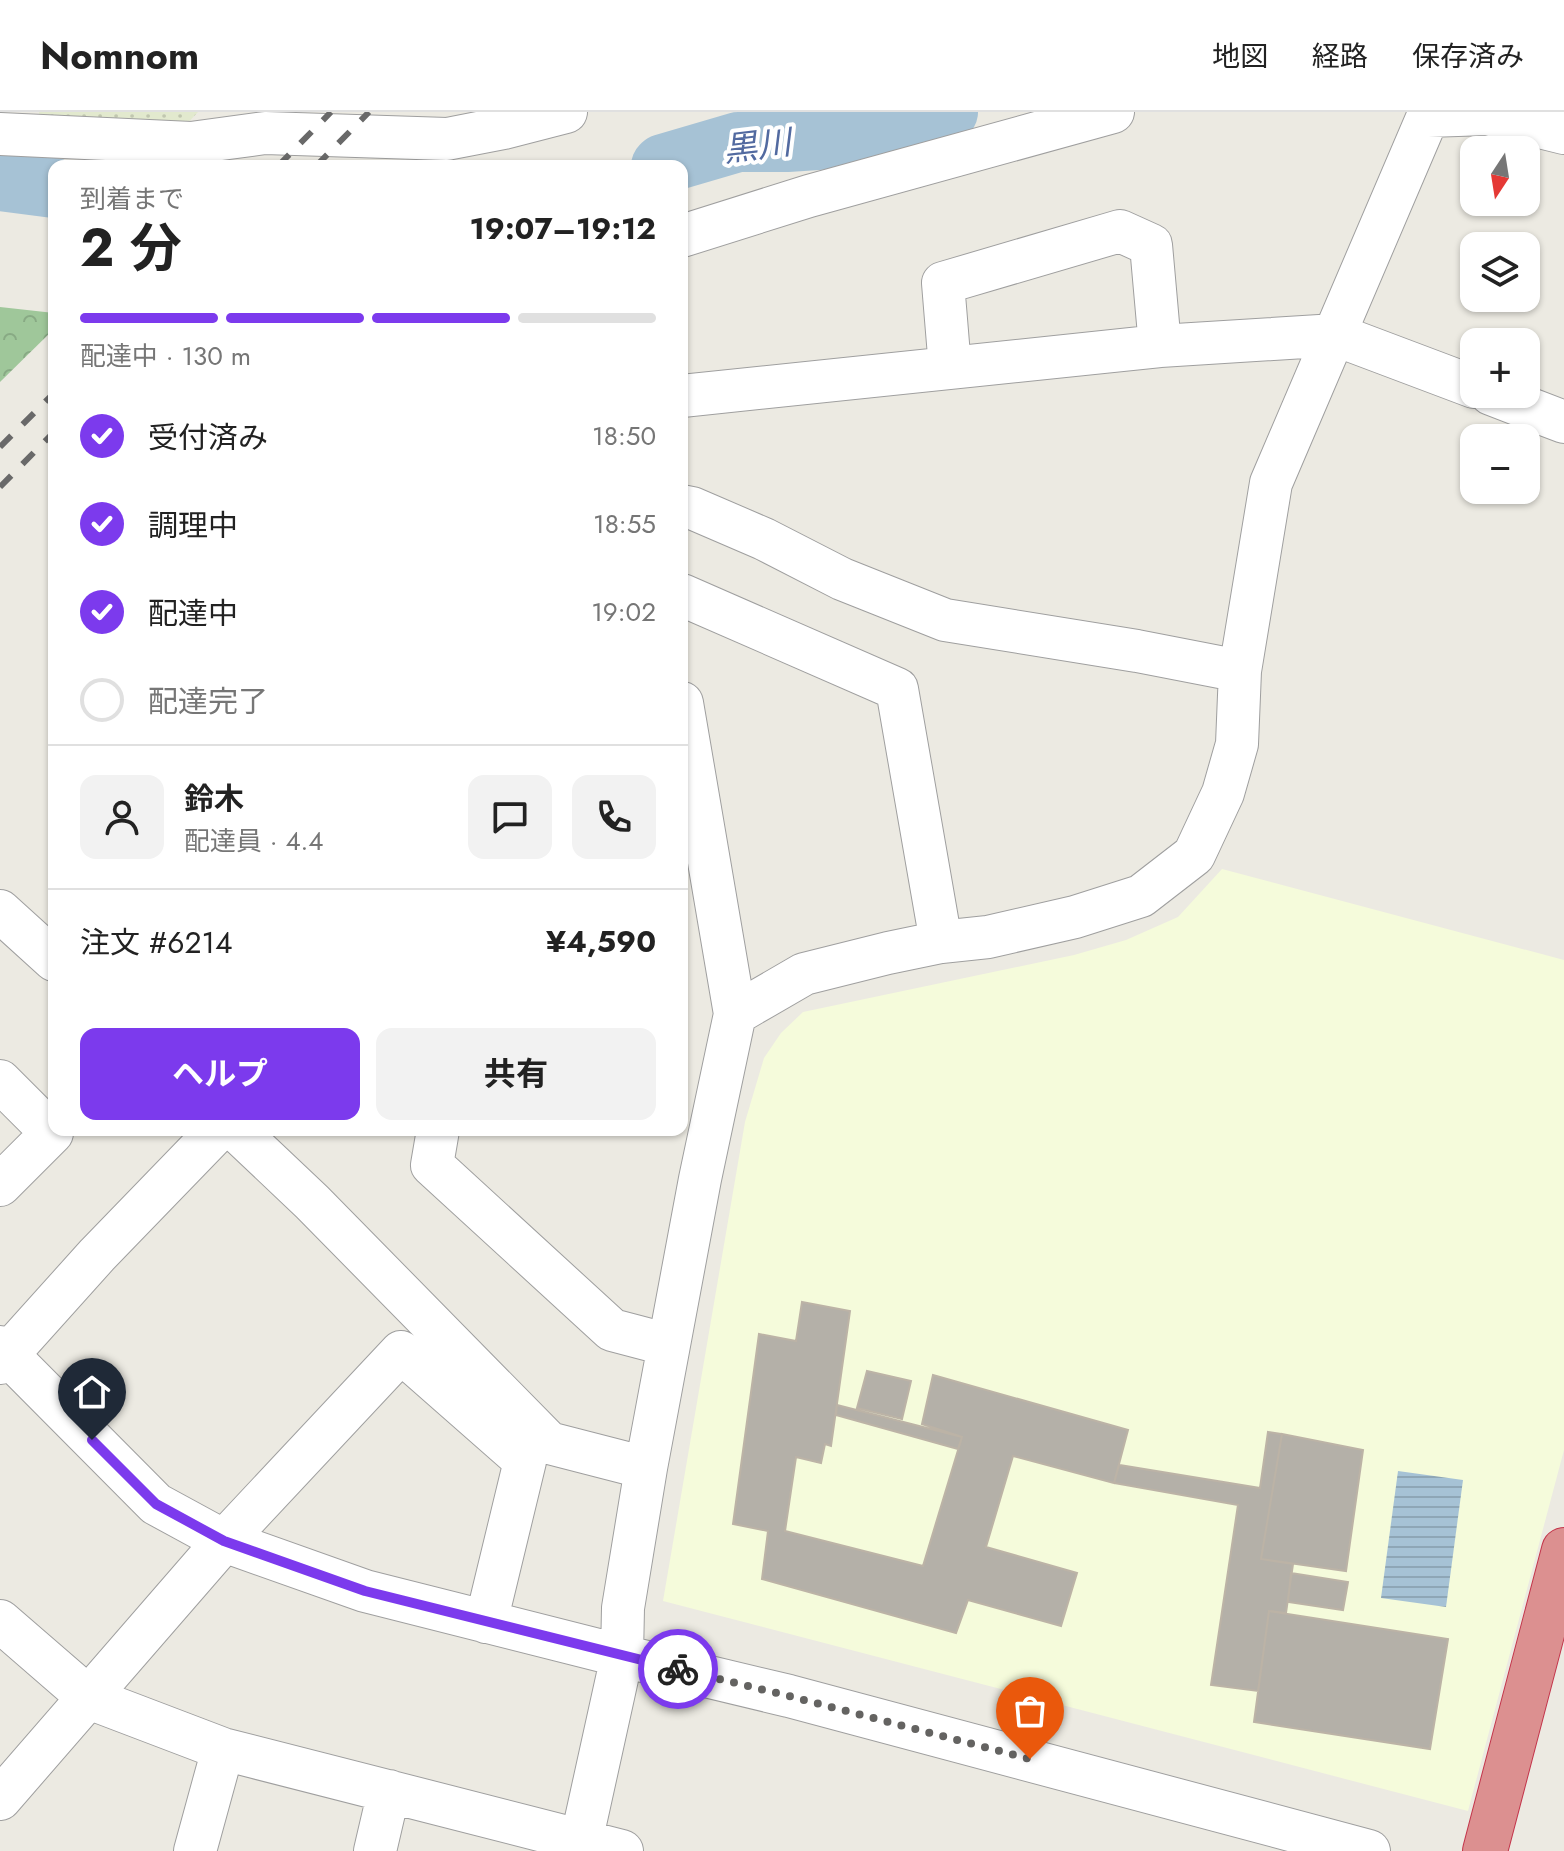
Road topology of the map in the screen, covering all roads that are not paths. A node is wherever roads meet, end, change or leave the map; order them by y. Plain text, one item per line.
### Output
1 (221, 112) edge
2 (566, 112) edge
3 (1113, 112) edge
4 (1487, 113) edge
5 (509, 120) edge
6 (17, 127) edge
7 (1564, 133) edge
8 (191, 143) junction
9 (688, 234) edge
10 (1336, 335) junction
11 (1160, 346) junction
12 (950, 368) junction
13 (1460, 382) edge
14 (688, 395) edge
15 (1528, 408) edge
16 (1564, 422) edge
17 (688, 508) edge
18 (688, 598) edge
19 (1240, 671) junction
20 (688, 738) edge
21 (0, 911) edge
22 (941, 942) junction
23 (48, 955) edge
24 (735, 1014) junction
25 (0, 1081) edge
26 (48, 1129) edge
27 (49, 1136) edge
28 (212, 1136) edge
29 (242, 1136) edge
30 (437, 1136) edge
31 (0, 1185) edge
32 (669, 1345) junction
33 (2, 1355) edge
34 (646, 1468) junction
35 (224, 1541) junction
36 (1564, 1550) edge
37 (0, 1621) edge
38 (486, 1622) junction
39 (622, 1656) junction
40 (89, 1698) junction
41 (223, 1749) junction
42 (389, 1791) junction
43 (0, 1799) edge
44 (580, 1846) edge
45 (195, 1851) edge
46 (375, 1851) edge
47 (622, 1851) edge
48 (1369, 1851) edge
49 (1485, 1851) edge

1 - 8 street
2 - 5 street
3 - 9 street
4 - 7 street
4 - 10 street
5 - 8 street
6 - 8 street
10 - 11 street
10 - 13 street
10 - 19 street
11 - 12 street
11 - 12 street
12 - 14 street
15 - 16 street
17 - 19 street
18 - 22 street
19 - 22 street
20 - 24 street
21 - 23 street
22 - 24 street
24 - 32 street
25 - 26 street
27 - 31 street
28 - 33 street
29 - 34 street
30 - 32 street
32 - 34 street
33 - 35 street
34 - 39 street
35 - 38 street
35 - 38 street
35 - 40 street
36 - 49 highway
37 - 40 street
38 - 39 street
39 - 44 street
39 - 48 street
40 - 41 street
40 - 43 street
41 - 42 street
41 - 45 street
42 - 44 street
42 - 46 street
44 - 47 street

